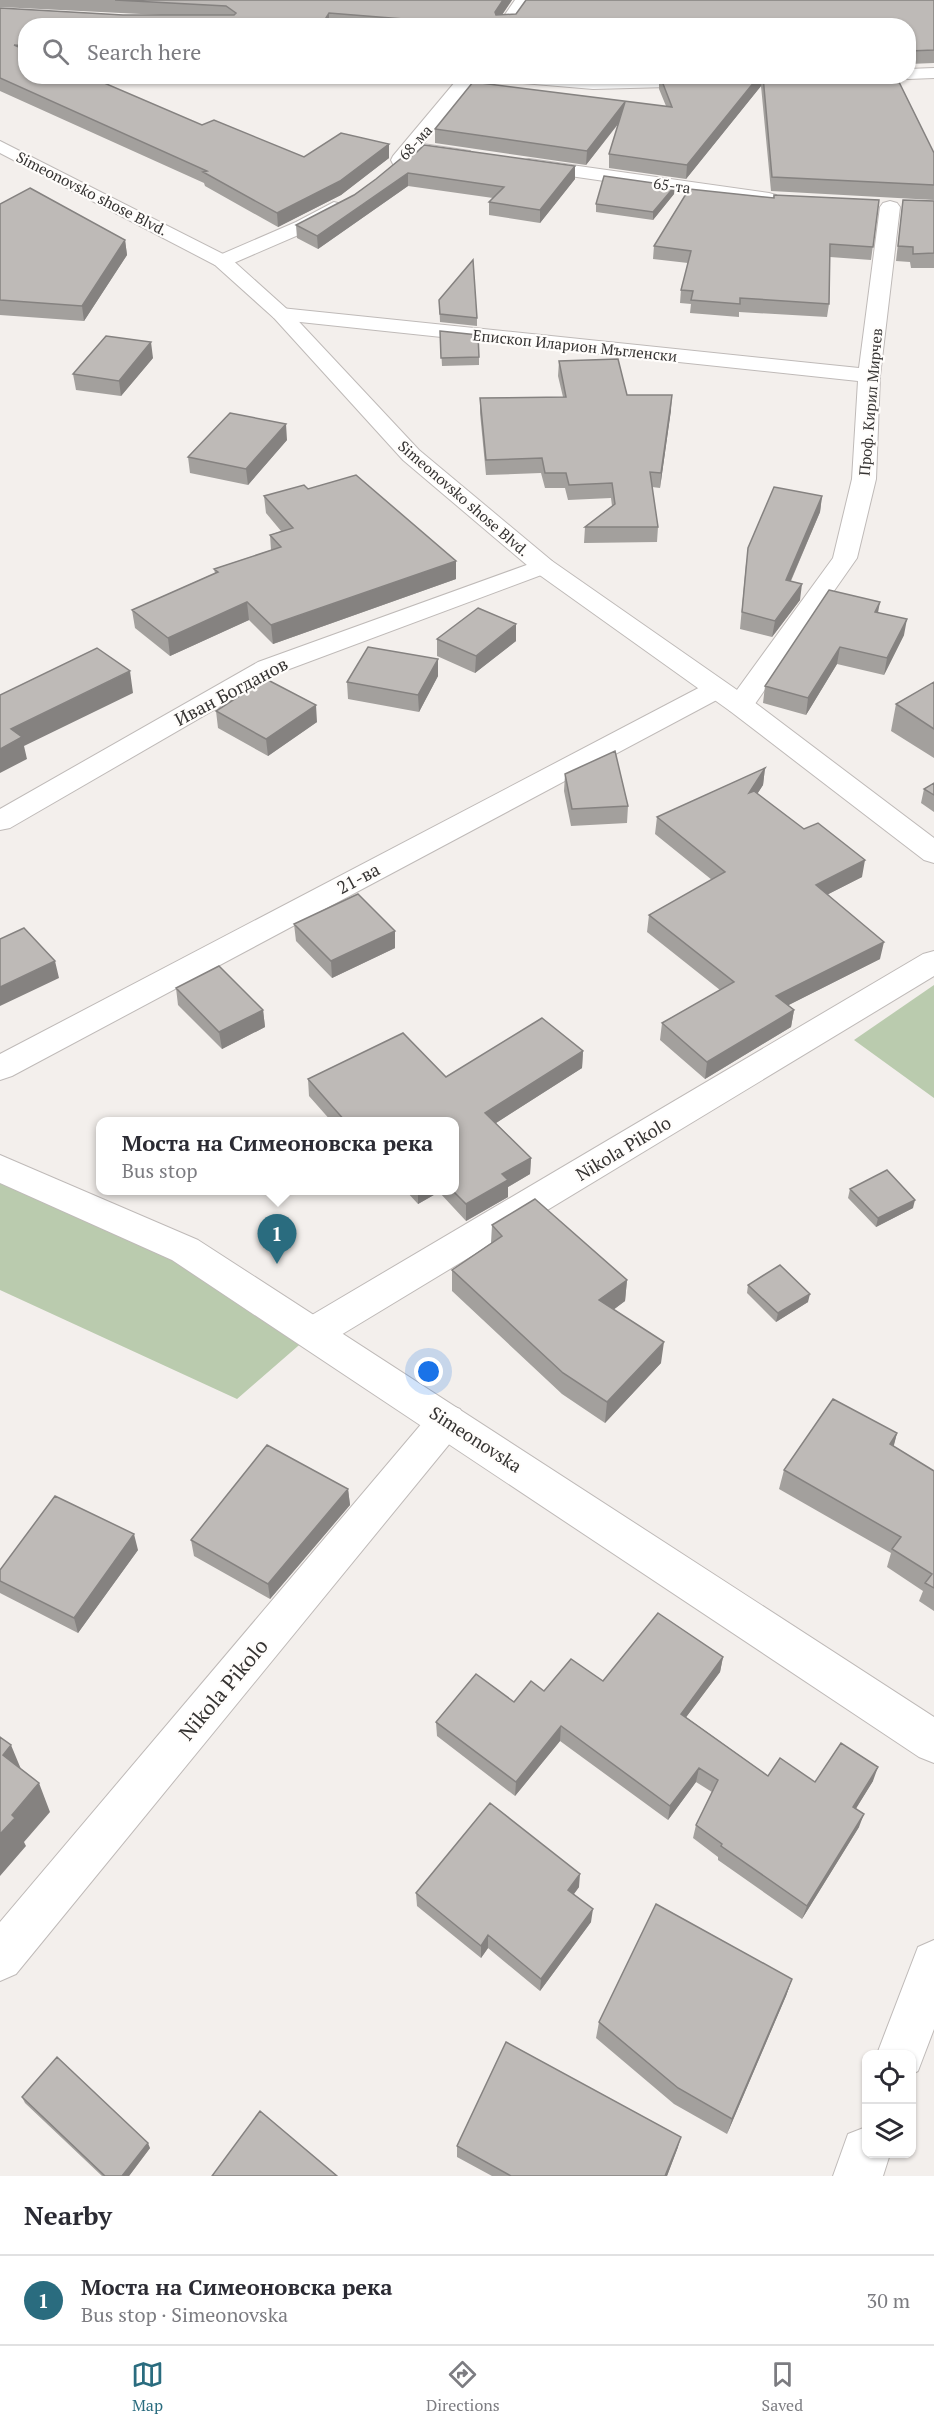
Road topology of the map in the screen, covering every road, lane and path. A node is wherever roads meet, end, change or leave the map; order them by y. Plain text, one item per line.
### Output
1 (523, 0) edge
2 (511, 18) edge
3 (934, 73) edge
4 (916, 74) edge
5 (464, 84) edge
6 (0, 146) edge
7 (412, 148) junction
8 (482, 158) edge
9 (516, 163) edge
10 (389, 170) edge
11 (354, 196) edge
12 (783, 201) edge
13 (867, 206) edge
14 (222, 261) junction
15 (281, 314) junction
16 (869, 376) junction
17 (543, 566) junction
18 (728, 697) junction
19 (0, 821) edge
20 (934, 853) edge
21 (934, 962) edge
22 (0, 1068) edge
23 (0, 1168) edge
24 (313, 1334) junction
25 (447, 1420) junction
26 (934, 1742) edge
27 (0, 1958) edge
28 (934, 1963) edge
29 (903, 2050) edge
30 (865, 2158) edge
31 (858, 2176) edge

1 - 2 street
3 - 4 street
5 - 7 street, 68-ма
6 - 14 street, Simeonovsko shose Blvd.
7 - 8 street
7 - 10 street, 68-ма
9 - 12 street, 65-та
11 - 14 street
13 - 16 street, Проф. Кирил Мирчев
14 - 15 street, Simeonovsko shose Blvd.
15 - 16 street, Епископ Иларион Мъгленски
15 - 17 street, Simeonovsko shose Blvd.
16 - 18 street, Проф. Кирил Мирчев
17 - 18 street, Simeonovsko shose Blvd.
17 - 19 street, Иван Богданов
18 - 20 street, Simeonovsko shose Blvd.
18 - 22 street, 21-ва
21 - 24 street, Nikola Pikolo
23 - 24 street, Simeonovska
24 - 25 street, Simeonovska
25 - 26 street, Simeonovska
25 - 27 street, Nikola Pikolo
28 - 29 street
30 - 31 street

